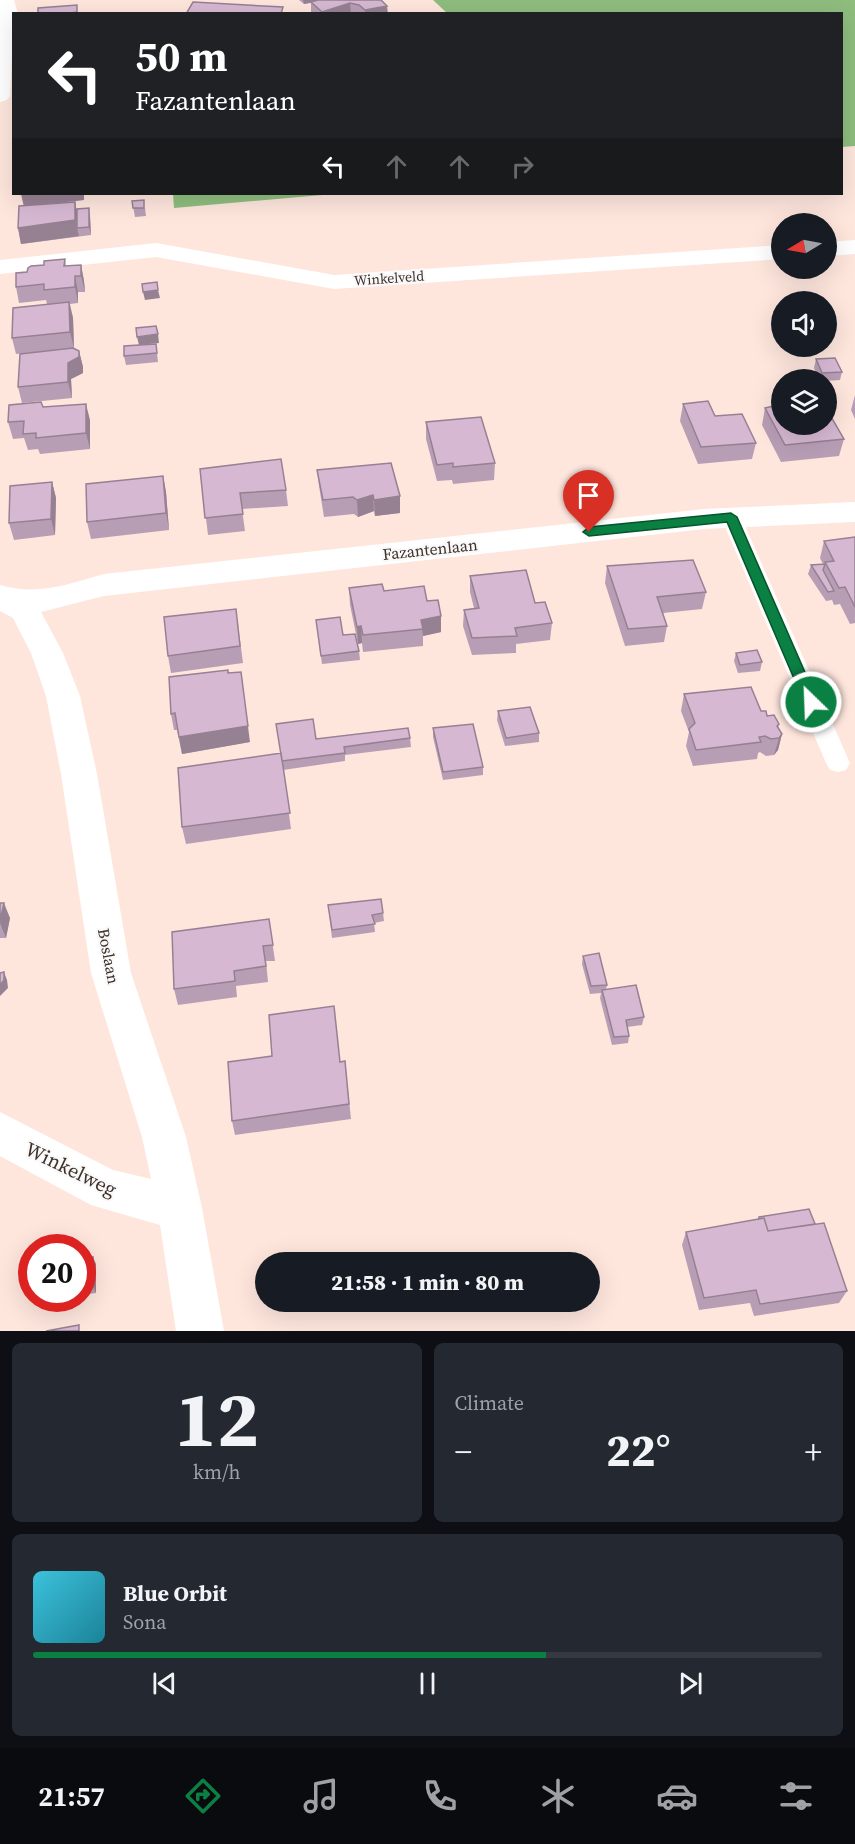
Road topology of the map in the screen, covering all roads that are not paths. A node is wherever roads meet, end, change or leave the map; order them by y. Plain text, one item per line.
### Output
1 (5, 0) edge
2 (8, 67) edge
3 (0, 96) edge
4 (855, 247) edge
5 (837, 248) edge
6 (771, 253) edge
7 (0, 267) edge
8 (855, 512) edge
9 (731, 517) junction
10 (3, 598) edge
11 (838, 763) dead end
12 (0, 1133) edge
13 (180, 1208) junction
14 (200, 1331) edge

1 - 2 street
2 - 3 street
4 - 5 street
6 - 7 street, Winkelveld
8 - 9 street, Fazantenlaan
9 - 10 street, Fazantenlaan
9 - 11 lane
10 - 13 street, Boslaan
12 - 13 street, Winkelweg
13 - 14 street, Boslaan

